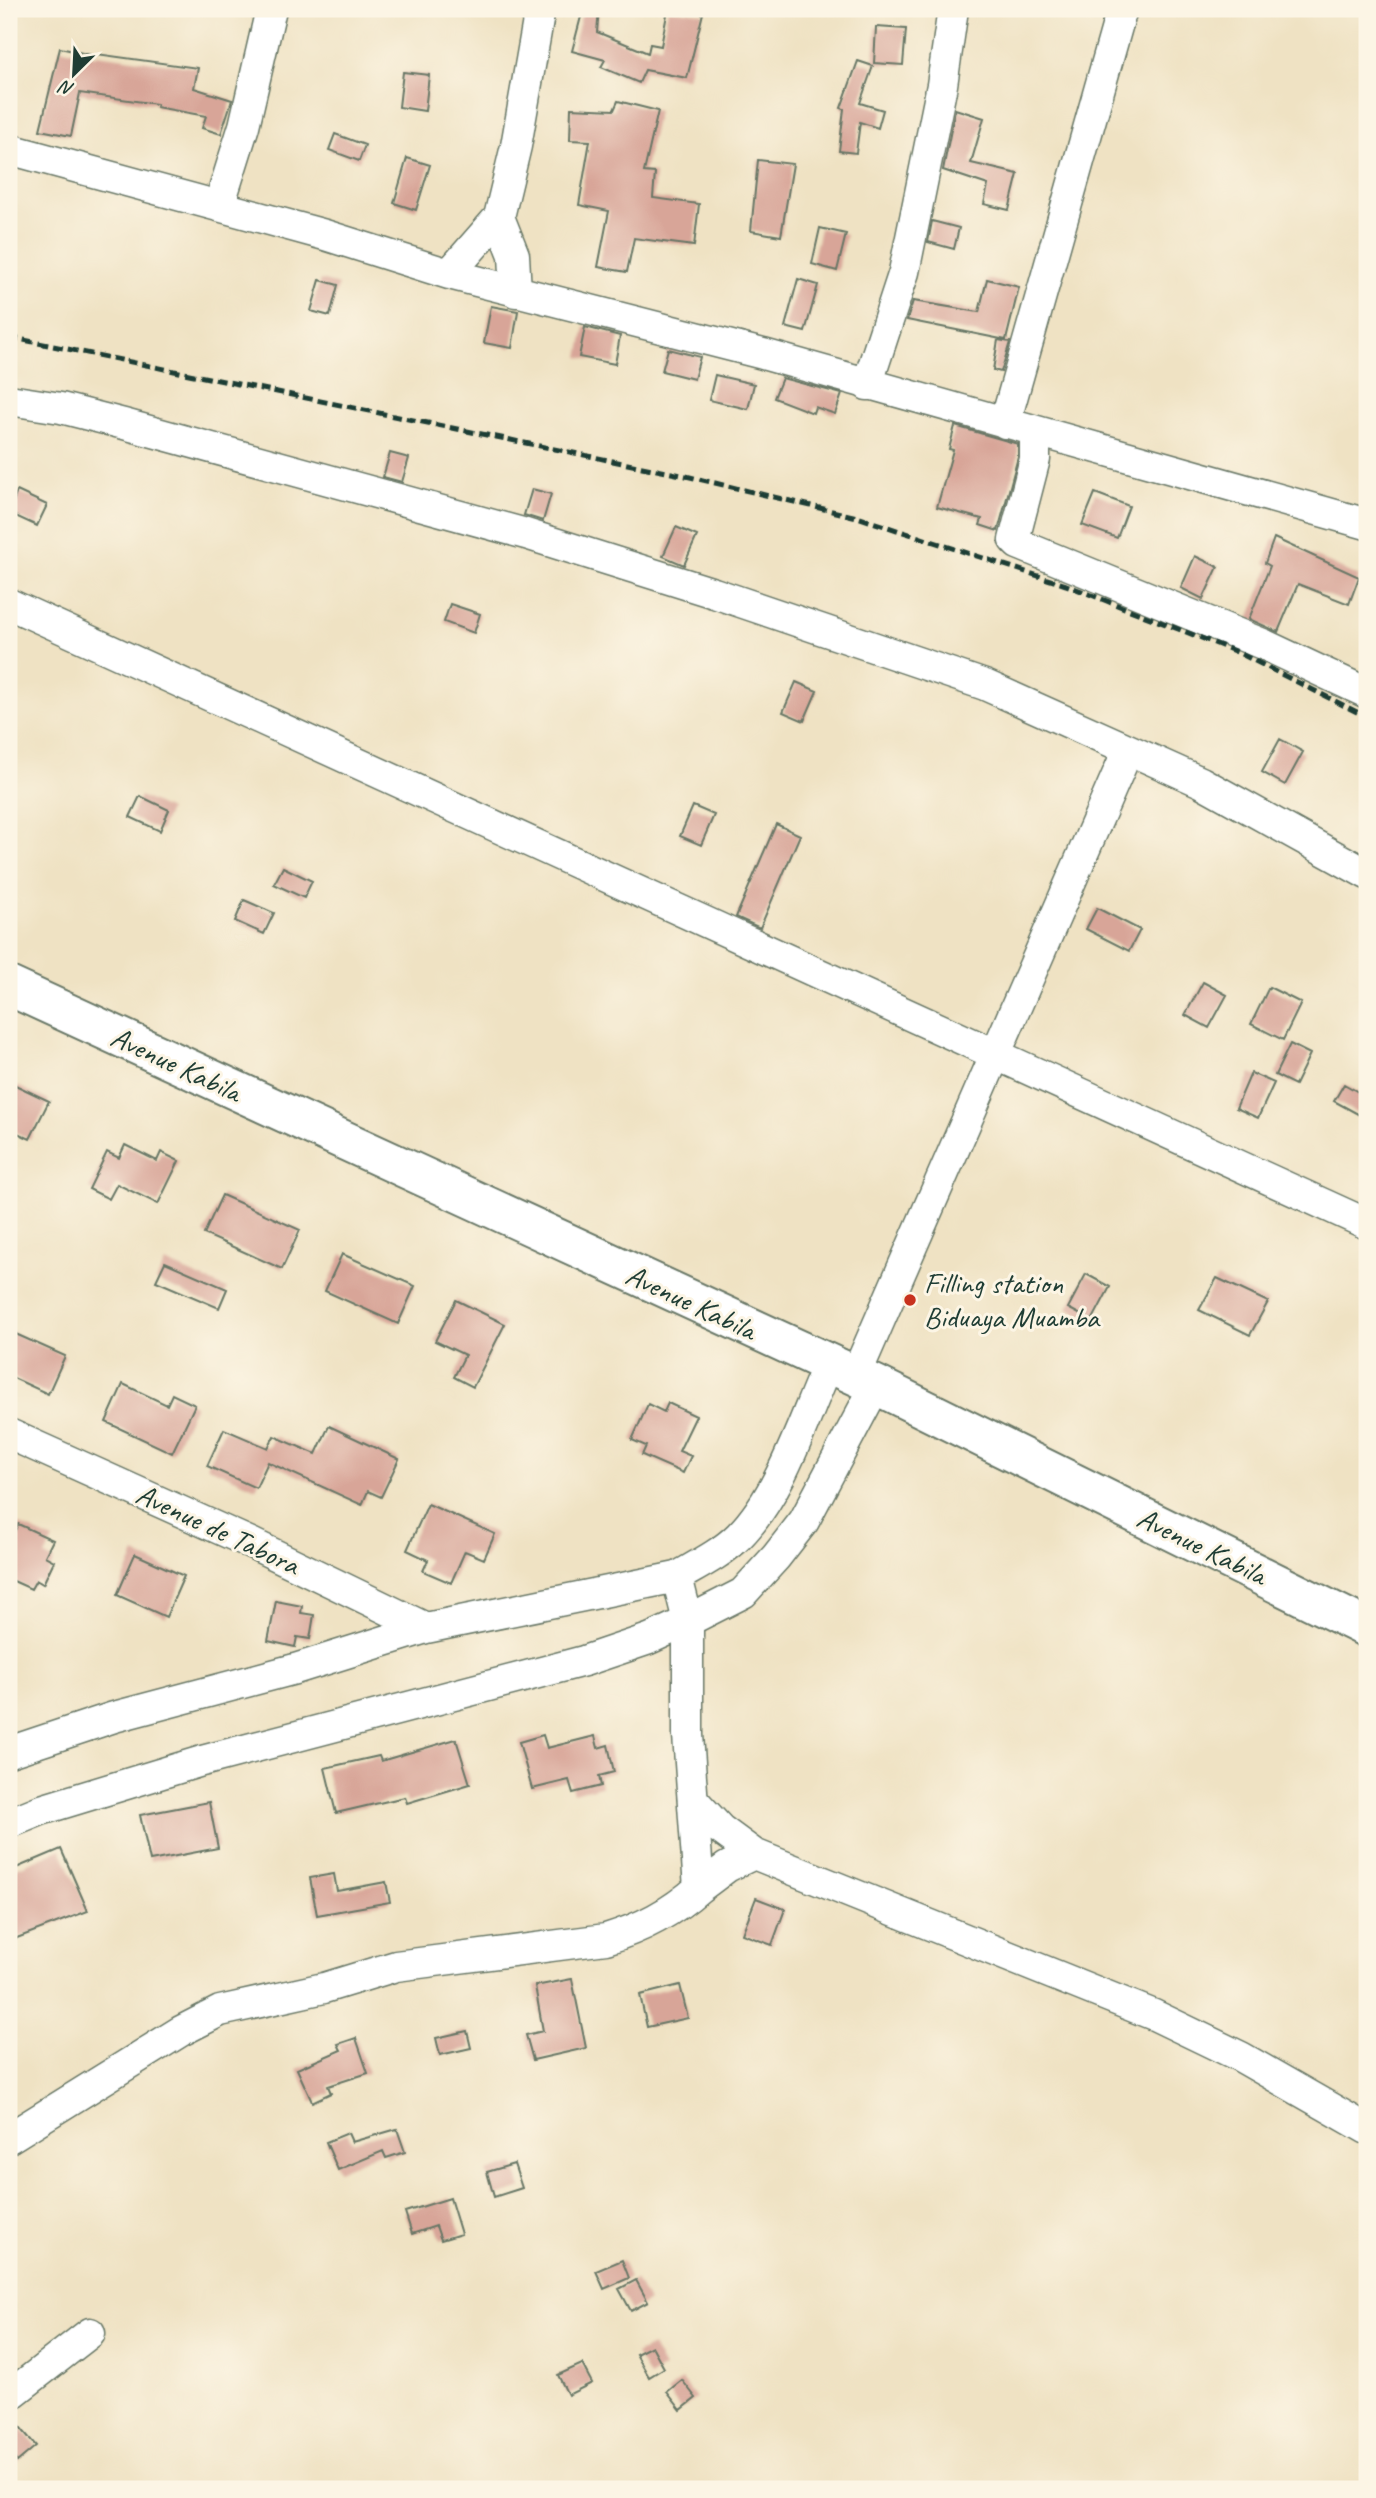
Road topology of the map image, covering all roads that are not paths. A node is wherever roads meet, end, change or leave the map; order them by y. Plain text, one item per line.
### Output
1 (271, 9) edge
2 (540, 9) edge
3 (953, 9) edge
4 (1122, 9) edge
5 (9, 149) edge
6 (219, 206) junction
7 (499, 217) junction
8 (449, 274) junction
9 (516, 292) junction
10 (867, 385) junction
11 (9, 400) edge
12 (1005, 423) junction
13 (1035, 432) junction
14 (1367, 524) edge
15 (9, 604) edge
16 (1367, 693) edge
17 (1128, 750) junction
18 (1367, 874) edge
19 (9, 986) edge
20 (995, 1053) junction
21 (1367, 1224) edge
22 (853, 1376) junction
23 (9, 1434) edge
24 (677, 1577) junction
25 (688, 1621) junction
26 (426, 1628) junction
27 (1367, 1628) edge
28 (9, 1752) edge
29 (693, 1788) junction
30 (9, 1823) edge
31 (754, 1854) junction
32 (699, 1888) junction
33 (1367, 2129) edge
34 (9, 2138) edge
35 (90, 2333) dead end
36 (9, 2396) edge

1 - 6 street
2 - 7 street
3 - 10 street
4 - 12 street
5 - 6 street
6 - 8 street
7 - 8 street
7 - 9 street
8 - 9 street
9 - 10 street
10 - 12 street
11 - 17 street
12 - 13 street
13 - 14 street
13 - 16 street
15 - 20 street
17 - 18 street
17 - 20 street
19 - 22 highway, Avenue Kabila
20 - 21 street
20 - 22 street
22 - 24 street
22 - 25 street
22 - 27 highway, Avenue Kabila
23 - 26 street, Avenue de Tabora
24 - 25 street
24 - 26 street
25 - 29 street
25 - 30 street
26 - 28 street
29 - 31 street
29 - 32 street
31 - 32 street
31 - 33 street
32 - 34 street
35 - 36 street

